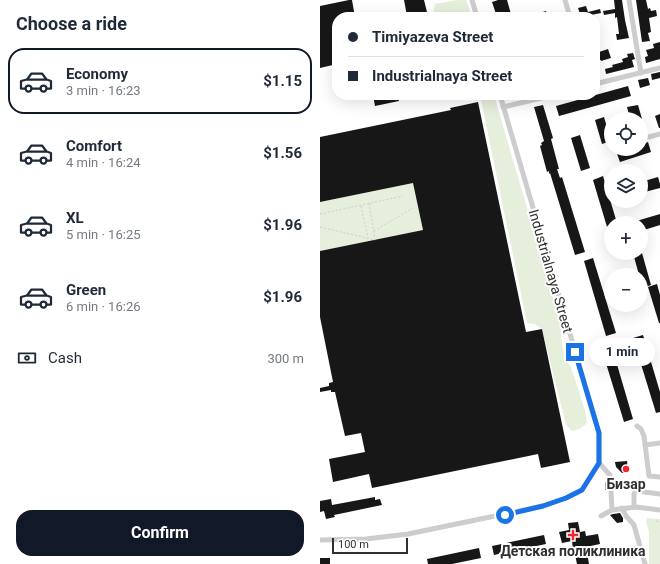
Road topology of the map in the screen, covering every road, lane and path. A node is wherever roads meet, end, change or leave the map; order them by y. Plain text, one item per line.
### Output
1 (472, 0) edge
2 (565, 0) edge
3 (629, 0) edge
4 (476, 12) edge
5 (569, 12) edge
6 (660, 68) edge
7 (641, 73) junction
8 (600, 83) edge
9 (501, 100) edge
10 (534, 100) edge
11 (503, 108) junction
12 (660, 134) edge
13 (649, 137) dead end
14 (402, 196) dead end
15 (369, 203) junction
16 (361, 205) junction
17 (413, 208) dead end
18 (320, 214) edge
19 (320, 227) edge
20 (374, 231) junction
21 (368, 238) junction
22 (637, 426) dead end
23 (660, 443) edge
24 (645, 445) junction
25 (599, 463) junction
26 (660, 478) edge
27 (610, 480) dead end
28 (611, 490) dead end
29 (660, 494) edge
30 (634, 507) junction
31 (622, 508) junction
32 (612, 510) junction
33 (660, 510) edge
34 (601, 516) dead end
35 (656, 521) dead end
36 (660, 522) edge
37 (320, 540) edge
38 (645, 564) edge

1 - 4 street
2 - 5 street
3 - 7 street
6 - 7 street
7 - 8 street
9 - 11 street, Industrialnaya Street
10 - 11 street
11 - 25 street, Industrialnaya Street
12 - 13 street
14 - 15 path
15 - 16 path
15 - 20 path
16 - 18 path
16 - 21 path
17 - 20 path
19 - 21 path
20 - 21 path
22 - 24 street
23 - 24 street
24 - 26 street
25 - 27 street
25 - 37 street
28 - 32 street
29 - 30 street
30 - 31 street
30 - 33 street
31 - 32 street
31 - 38 street
32 - 34 street
35 - 36 path

